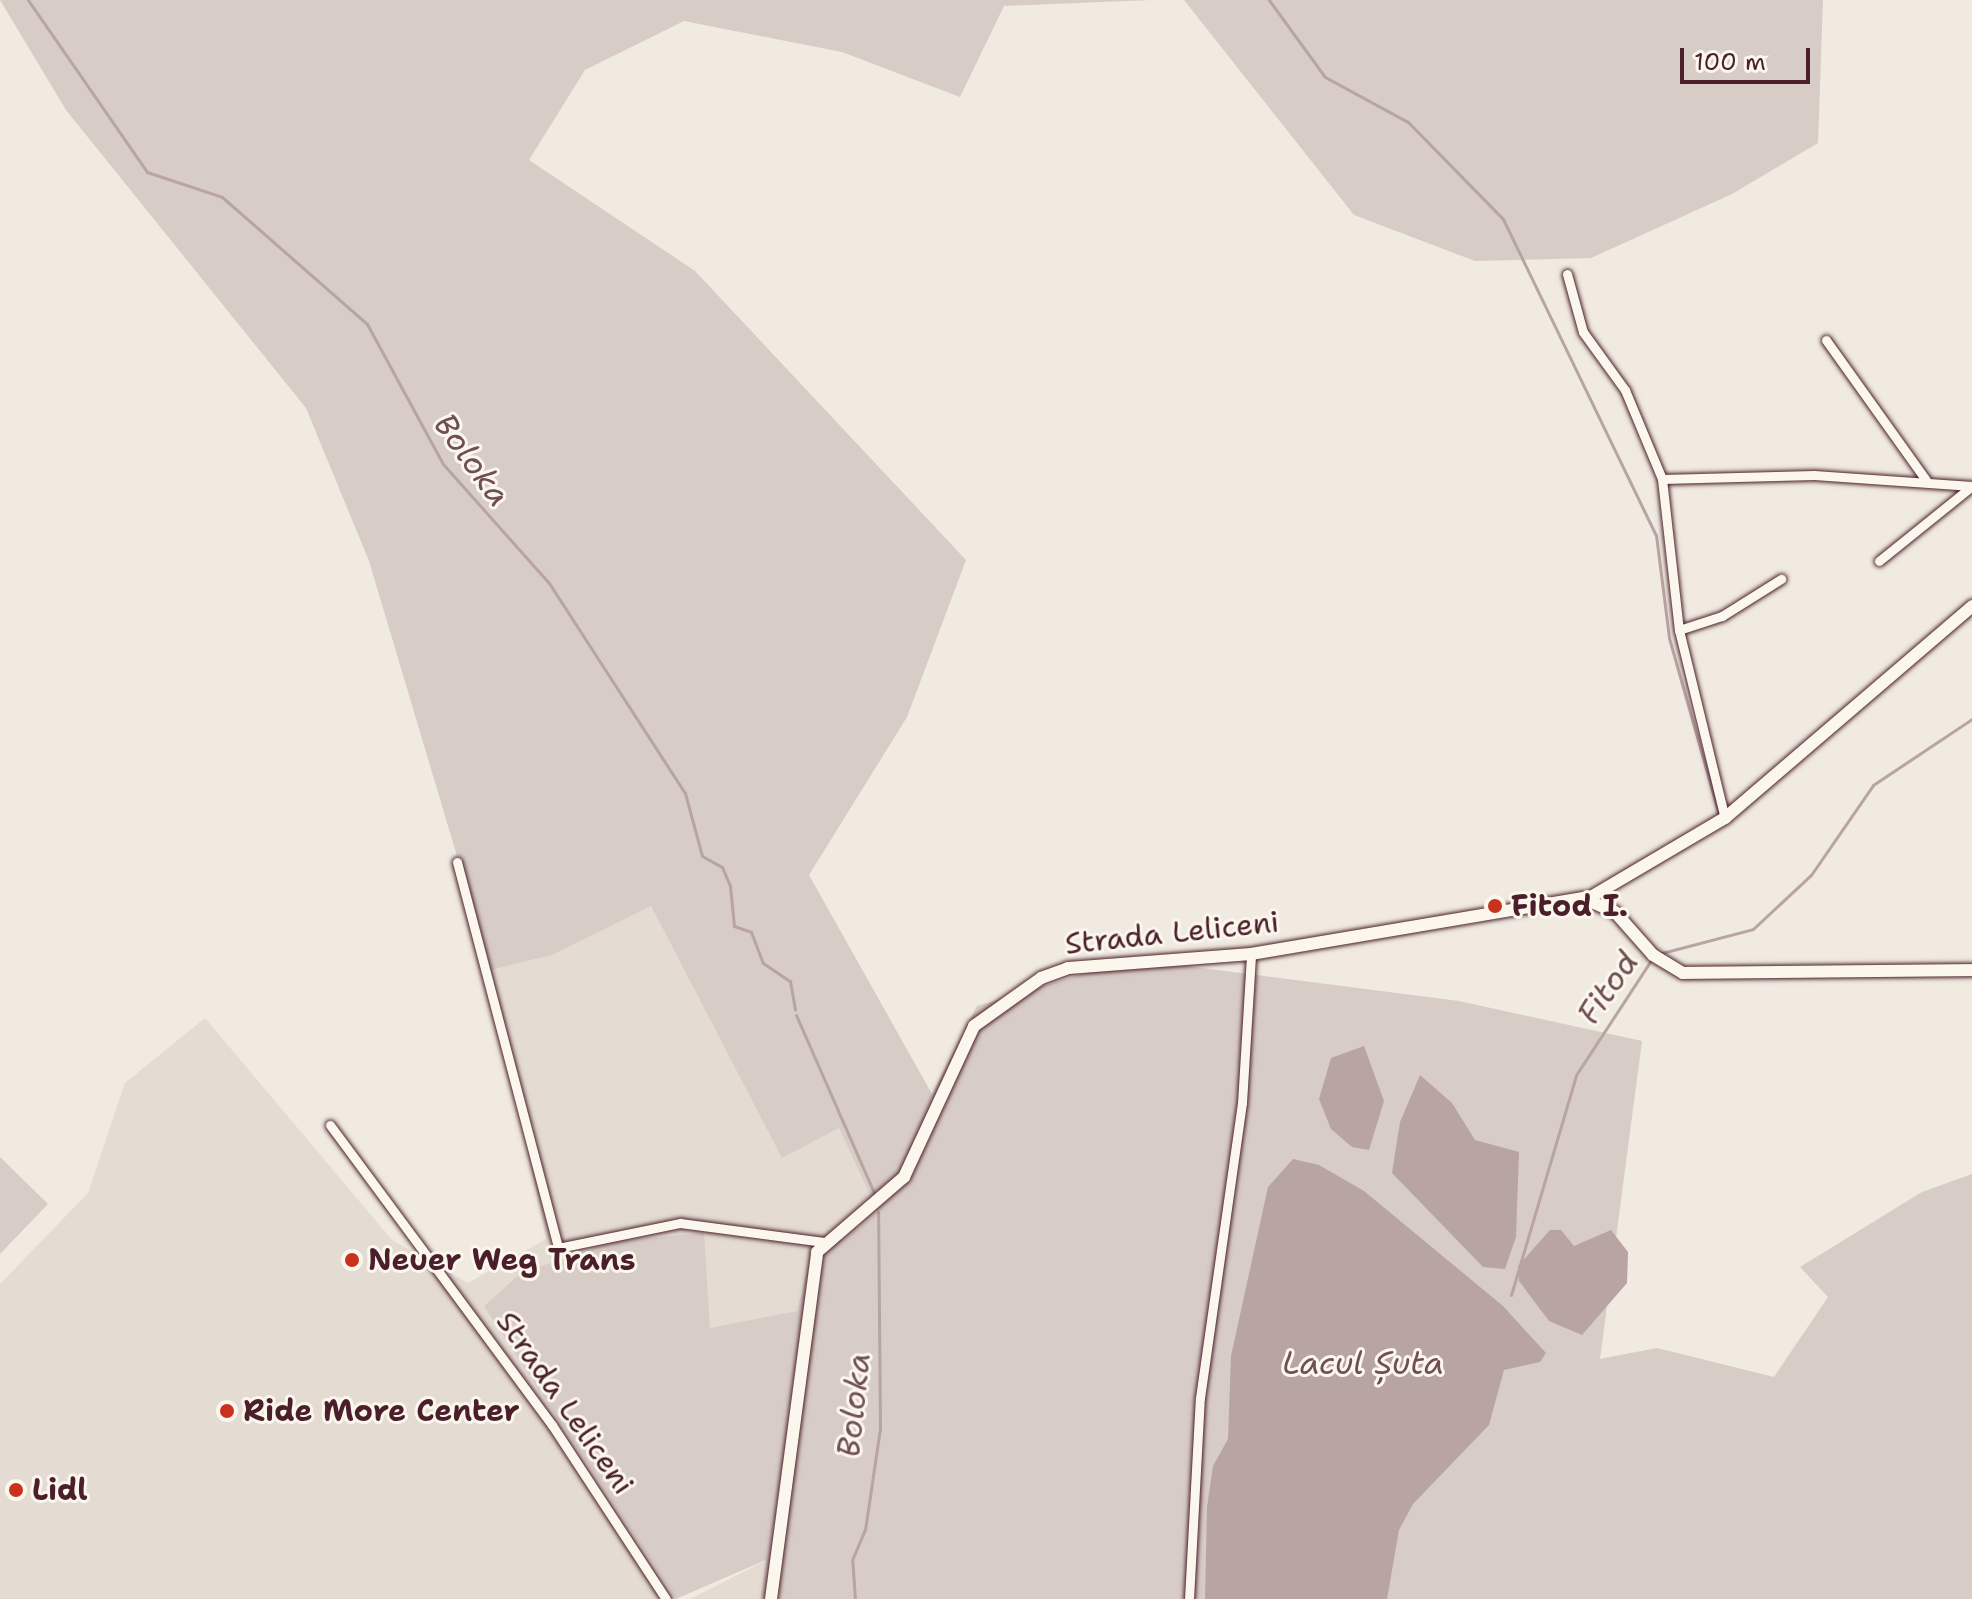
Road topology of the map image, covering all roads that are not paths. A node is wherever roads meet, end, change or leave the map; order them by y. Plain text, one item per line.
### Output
1 (1567, 274) dead end
2 (1826, 340) dead end
3 (1662, 479) junction
4 (1926, 480) junction
5 (1879, 561) dead end
6 (1781, 579) dead end
7 (1972, 606) edge
8 (1679, 630) junction
9 (1725, 818) junction
10 (457, 862) dead end
11 (1589, 898) junction
12 (1251, 954) junction
13 (1972, 970) edge
14 (330, 1125) dead end
15 (824, 1242) junction
16 (666, 1599) edge
17 (771, 1599) edge
18 (1189, 1599) edge

1 - 3 street
2 - 4 street
3 - 4 street
3 - 8 street
4 - 5 street
6 - 8 street
7 - 9 main road
8 - 9 street
9 - 11 main road
10 - 15 street
11 - 12 main road, Strada Leliceni
11 - 13 main road
12 - 15 main road, Strada Leliceni
12 - 18 street
14 - 16 street, Strada Leliceni
15 - 17 main road

